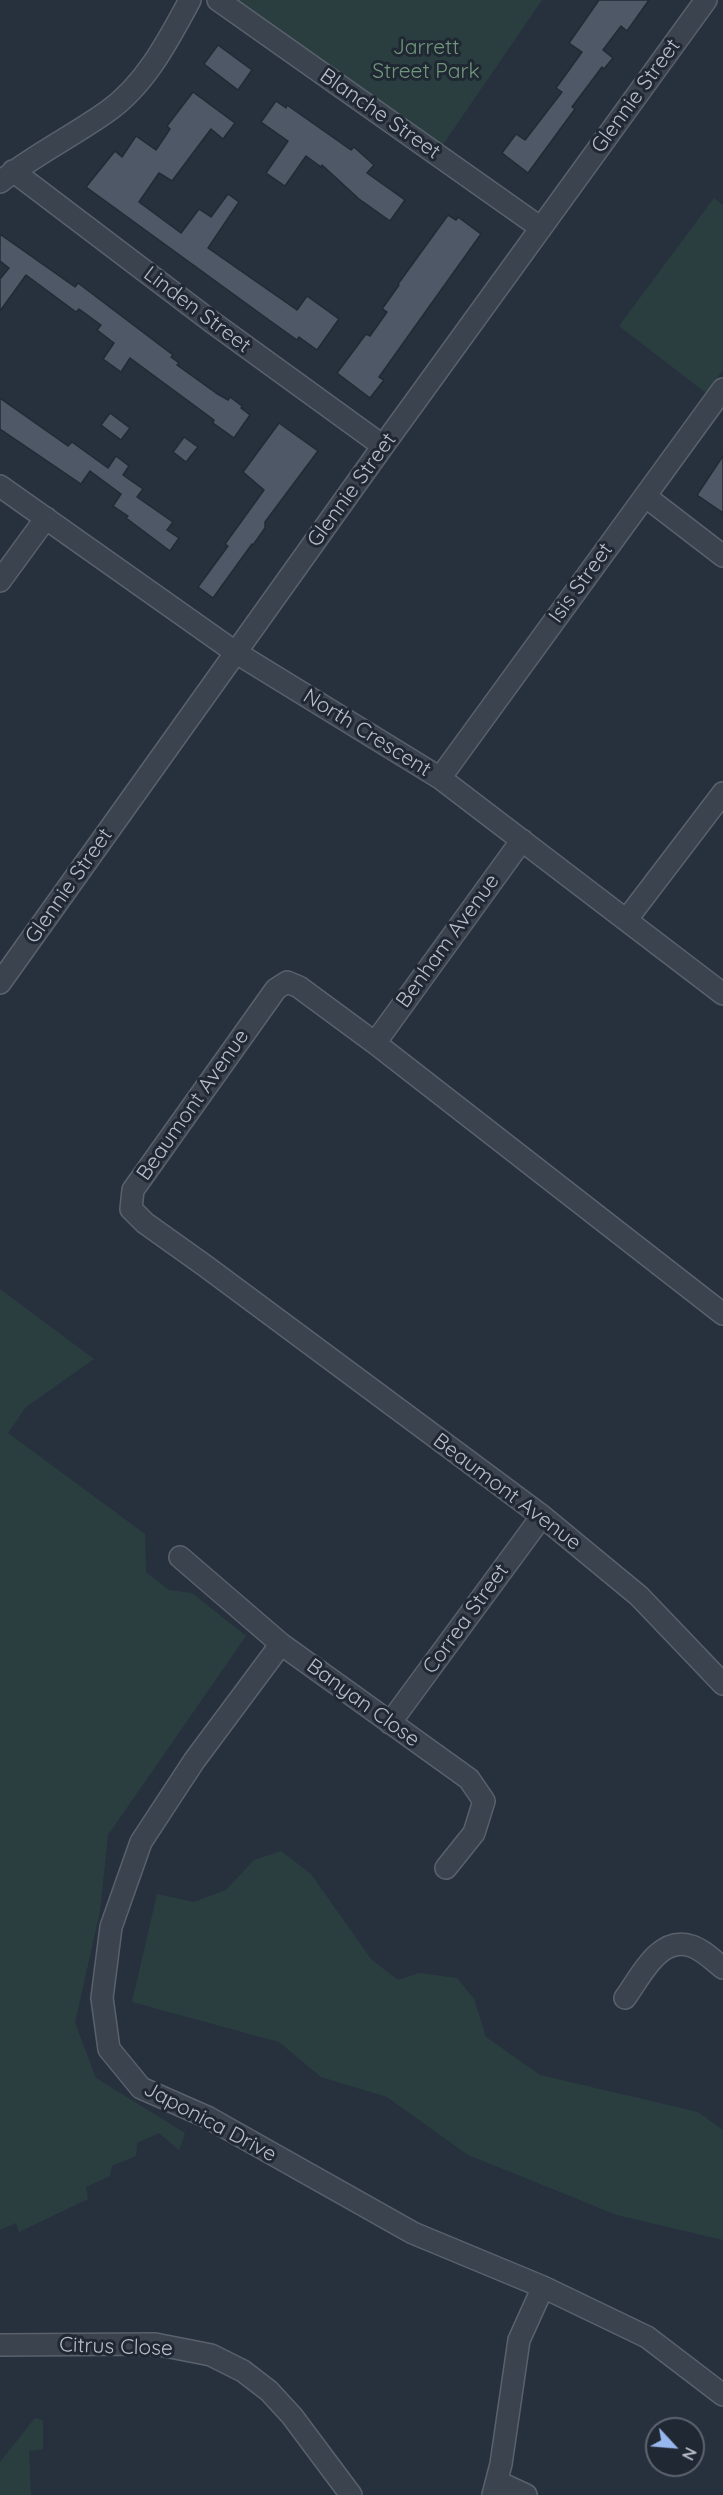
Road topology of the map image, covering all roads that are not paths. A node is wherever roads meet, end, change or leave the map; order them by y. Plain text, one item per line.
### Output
1 (190, 0) edge
2 (218, 0) edge
3 (706, 0) edge
4 (6, 176) edge
5 (541, 228) junction
6 (723, 389) edge
7 (383, 446) junction
8 (0, 486) edge
9 (645, 496) junction
10 (46, 518) junction
11 (723, 556) edge
12 (0, 581) edge
13 (236, 652) junction
14 (440, 778) junction
15 (723, 793) edge
16 (522, 840) junction
17 (627, 919) junction
18 (0, 983) edge
19 (723, 994) edge
20 (375, 1042) junction
21 (723, 1314) edge
22 (542, 1516) junction
23 (180, 1557) dead end
24 (281, 1644) junction
25 (723, 1684) edge
26 (390, 1723) junction
27 (446, 1868) dead end
28 (723, 1968) edge
29 (625, 1998) dead end
30 (543, 2287) junction
31 (0, 2345) edge
32 (723, 2395) edge
33 (495, 2488) edge
34 (351, 2495) edge
35 (526, 2495) edge

1 - 4 street
2 - 5 street, Blanche Street
3 - 5 street, Glennie Street
4 - 7 street, Linden Street
5 - 7 street, Glennie Street
6 - 9 street, Isis Street
7 - 13 street, Glennie Street
8 - 10 street, North Crescent
9 - 11 street
9 - 14 street, Isis Street
10 - 12 street
10 - 13 street, North Crescent
13 - 14 street, North Crescent
13 - 18 street, Glennie Street
14 - 16 street, North Crescent
15 - 17 street
16 - 17 street, North Crescent
16 - 20 street, Benham Avenue
17 - 19 street, North Crescent
20 - 21 street, Beaumont Avenue
20 - 22 street, Beaumont Avenue
22 - 25 street, Beaumont Avenue
22 - 26 street, Correa Street
23 - 24 street, Banyan Close
24 - 26 street, Banyan Close
24 - 30 street, Japonica Drive
26 - 27 street, Banyan Close
28 - 29 street
30 - 32 street, Japonica Drive
30 - 33 street
31 - 34 street, Citrus Close
33 - 35 street

